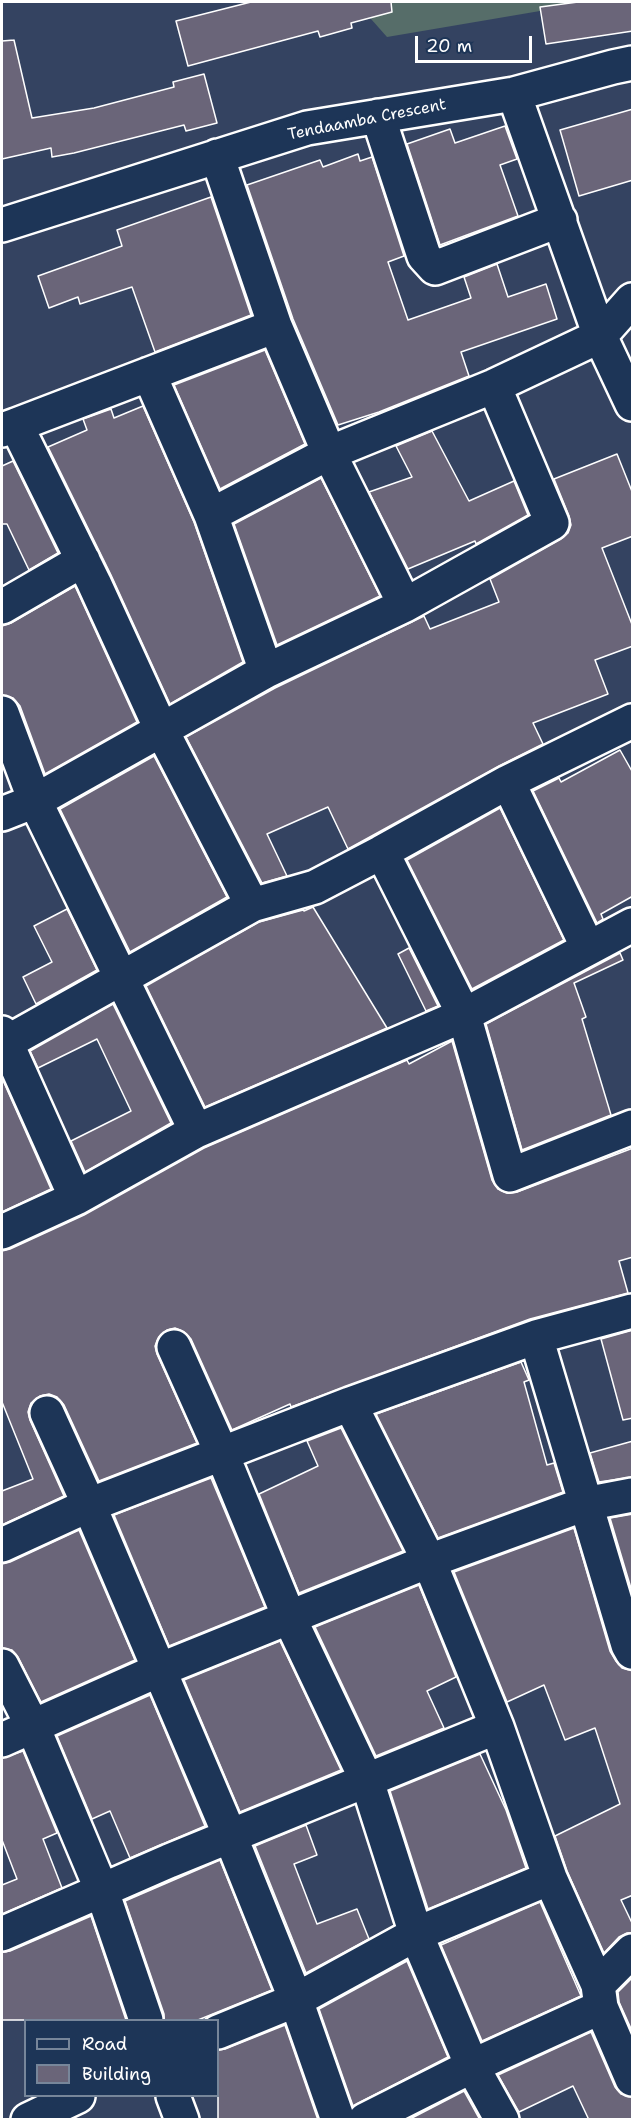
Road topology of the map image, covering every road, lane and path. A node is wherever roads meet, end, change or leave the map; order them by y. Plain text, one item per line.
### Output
1 (633, 63) edge
2 (514, 94) junction
3 (378, 116) junction
4 (217, 156) junction
5 (560, 220) junction
6 (2, 225) edge
7 (633, 300) edge
8 (275, 327) junction
9 (600, 336) junction
10 (149, 374) junction
11 (494, 386) junction
12 (633, 404) edge
13 (9, 428) edge
14 (329, 453) junction
15 (211, 515) junction
16 (83, 560) junction
17 (405, 605) junction
18 (2, 607) edge
19 (266, 671) junction
20 (2, 713) edge
21 (161, 729) junction
22 (628, 733) edge
23 (508, 782) junction
24 (34, 801) junction
25 (2, 814) edge
26 (382, 852) junction
27 (252, 905) junction
28 (633, 925) edge
29 (588, 948) junction
30 (122, 977) junction
31 (464, 1015) junction
32 (3, 1041) edge
33 (633, 1127) edge
34 (196, 1131) junction
35 (76, 1198) junction
36 (2, 1232) edge
37 (633, 1311) edge
38 (536, 1337) junction
39 (174, 1347) dead end
40 (350, 1404) junction
41 (47, 1413) dead end
42 (222, 1454) junction
43 (633, 1495) edge
44 (585, 1504) junction
45 (89, 1505) junction
46 (2, 1545) edge
47 (429, 1561) junction
48 (289, 1617) junction
49 (633, 1652) edge
50 (2, 1666) edge
51 (159, 1670) junction
52 (33, 1727) junction
53 (497, 1727) junction
54 (2, 1740) edge
55 (367, 1781) junction
56 (231, 1838) junction
57 (550, 1878) junction
58 (102, 1891) junction
59 (2, 1934) edge
60 (416, 1934) junction
61 (633, 1951) edge
62 (600, 1996) junction
63 (296, 2000) junction
64 (146, 2019) edge
65 (219, 2032) edge
66 (472, 2066) junction
67 (633, 2079) edge
68 (76, 2097) edge
69 (173, 2097) edge
70 (28, 2120) edge
71 (182, 2120) edge
72 (338, 2120) edge
73 (365, 2120) edge
74 (502, 2120) edge

1 - 2 street, Tendaamba Crescent
2 - 3 street, Tendaamba Crescent
2 - 5 street
3 - 4 street, Tendaamba Crescent
3 - 5 street
4 - 6 street, Tendaamba Crescent
4 - 8 street
5 - 9 street
7 - 9 street
8 - 10 street
8 - 14 street
9 - 11 street
9 - 12 street
10 - 13 street
10 - 15 street
11 - 14 street
11 - 17 street
13 - 16 street
14 - 15 street
14 - 17 street
15 - 19 street
16 - 18 street
16 - 21 street
17 - 19 street
19 - 21 street
20 - 24 street
21 - 24 street
21 - 27 street
22 - 23 street
23 - 26 street
23 - 29 street
24 - 25 street
24 - 30 street
26 - 27 street
26 - 31 street
27 - 30 street
28 - 29 street
29 - 31 street
30 - 32 street
30 - 34 street
31 - 33 street
31 - 34 street
32 - 35 street
34 - 35 street
35 - 36 street
37 - 38 street
38 - 40 street
38 - 44 street
39 - 42 street
40 - 42 street
40 - 47 street
41 - 45 street
42 - 45 street
42 - 48 street
43 - 44 street
44 - 47 street
44 - 49 street
45 - 46 street
45 - 51 street
47 - 48 street
47 - 53 street
48 - 51 street
48 - 55 street
50 - 52 street
51 - 52 street
51 - 56 street
52 - 54 street
52 - 58 street
53 - 55 street
53 - 57 street
55 - 56 street
55 - 60 street
56 - 58 street
56 - 63 street
57 - 60 street
57 - 62 street
58 - 59 street
58 - 64 street
60 - 63 street
60 - 66 street
61 - 62 street
62 - 66 street
62 - 67 street
63 - 65 street
63 - 72 street
66 - 73 street
66 - 74 street
68 - 70 street
69 - 71 street

